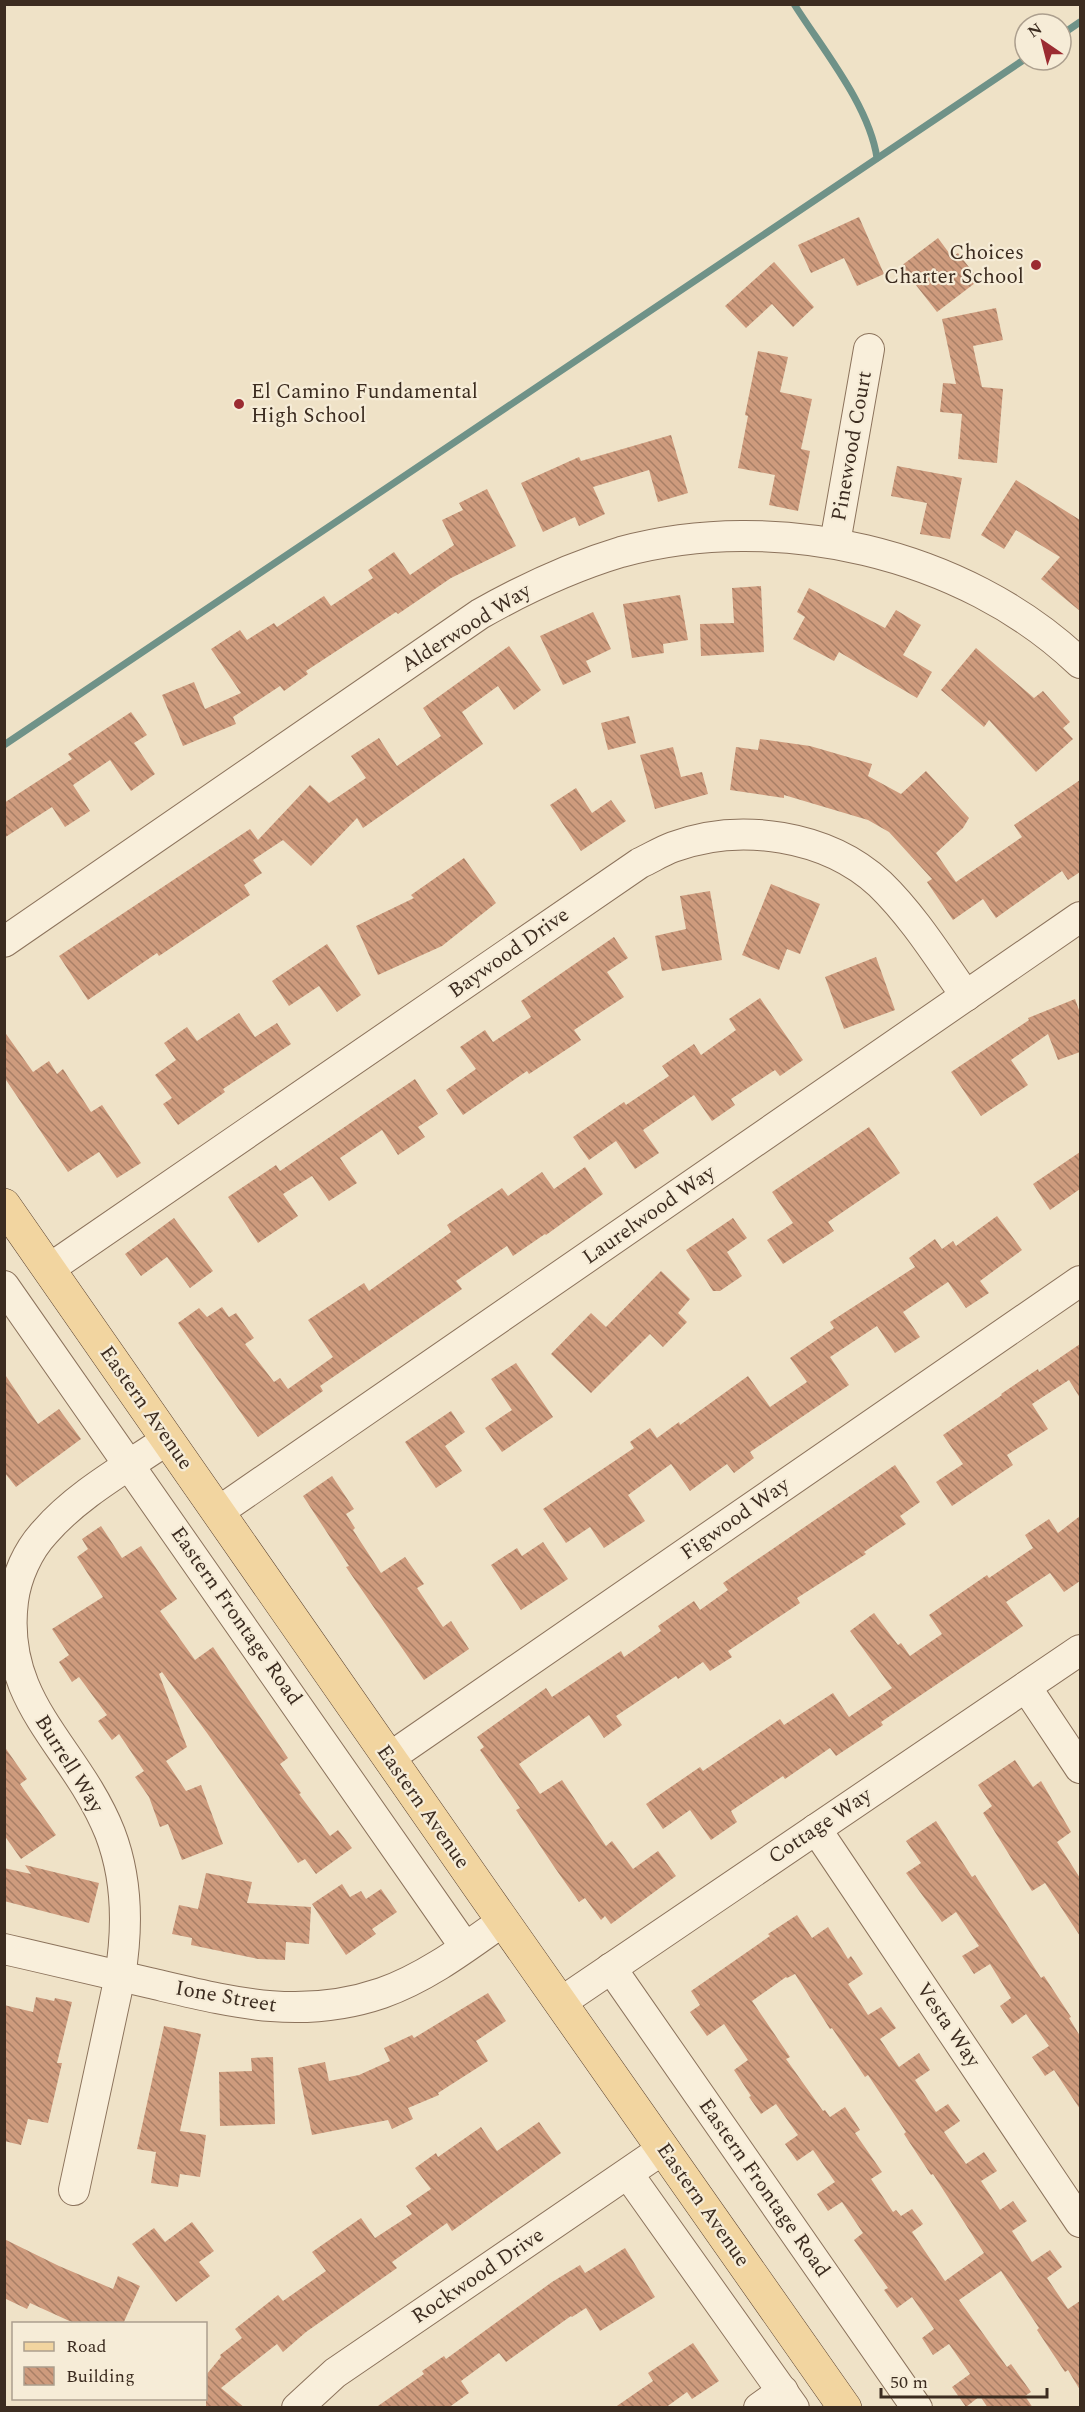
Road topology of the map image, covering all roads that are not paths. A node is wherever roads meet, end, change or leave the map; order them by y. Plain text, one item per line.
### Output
1 (869, 349) dead end
2 (835, 543) junction
3 (1080, 663) edge
4 (1080, 917) edge
5 (4, 942) edge
6 (966, 996) junction
7 (4, 1205) edge
8 (49, 1269) junction
9 (1080, 1281) edge
10 (4, 1286) edge
11 (168, 1439) junction
12 (129, 1467) junction
13 (218, 1512) junction
14 (1080, 1650) edge
15 (1026, 1687) junction
16 (389, 1758) junction
17 (1080, 1768) edge
18 (816, 1829) junction
19 (503, 1922) junction
20 (465, 1947) junction
21 (4, 1949) edge
22 (611, 1968) junction
23 (120, 1976) junction
24 (560, 2003) junction
25 (663, 2149) junction
26 (628, 2174) junction
27 (74, 2190) dead end
28 (1080, 2222) edge
29 (779, 2402) edge
30 (297, 2408) edge
31 (845, 2408) edge
32 (917, 2408) edge

1 - 2 street, Pinewood Court
2 - 3 street, Alderwood Way
2 - 5 street, Alderwood Way
4 - 6 street, Laurelwood Way
6 - 8 street, Baywood Drive
6 - 13 street, Laurelwood Way
7 - 8 main road, Eastern Avenue
8 - 11 main road, Eastern Avenue
9 - 16 street, Figwood Way
10 - 12 street, Eastern Frontage Road
11 - 12 street, Burrell Way
11 - 13 main road, Eastern Avenue
12 - 20 street, Eastern Frontage Road
12 - 23 street, Burrell Way
13 - 16 main road, Eastern Avenue
14 - 15 street, Cottage Way
15 - 17 street
15 - 18 street, Cottage Way
16 - 19 main road, Eastern Avenue
18 - 22 street, Cottage Way
18 - 28 street, Vesta Way
19 - 20 street, Ione Street
19 - 24 main road, Eastern Avenue
20 - 23 street, Ione Street
21 - 23 street, Ione Street
22 - 24 street, Cottage Way
22 - 32 street, Eastern Frontage Road
23 - 27 street, Burrell Way
24 - 25 main road, Eastern Avenue
25 - 26 street, Rockwood Drive
25 - 31 main road, Eastern Avenue
26 - 29 street
26 - 30 street, Rockwood Drive

